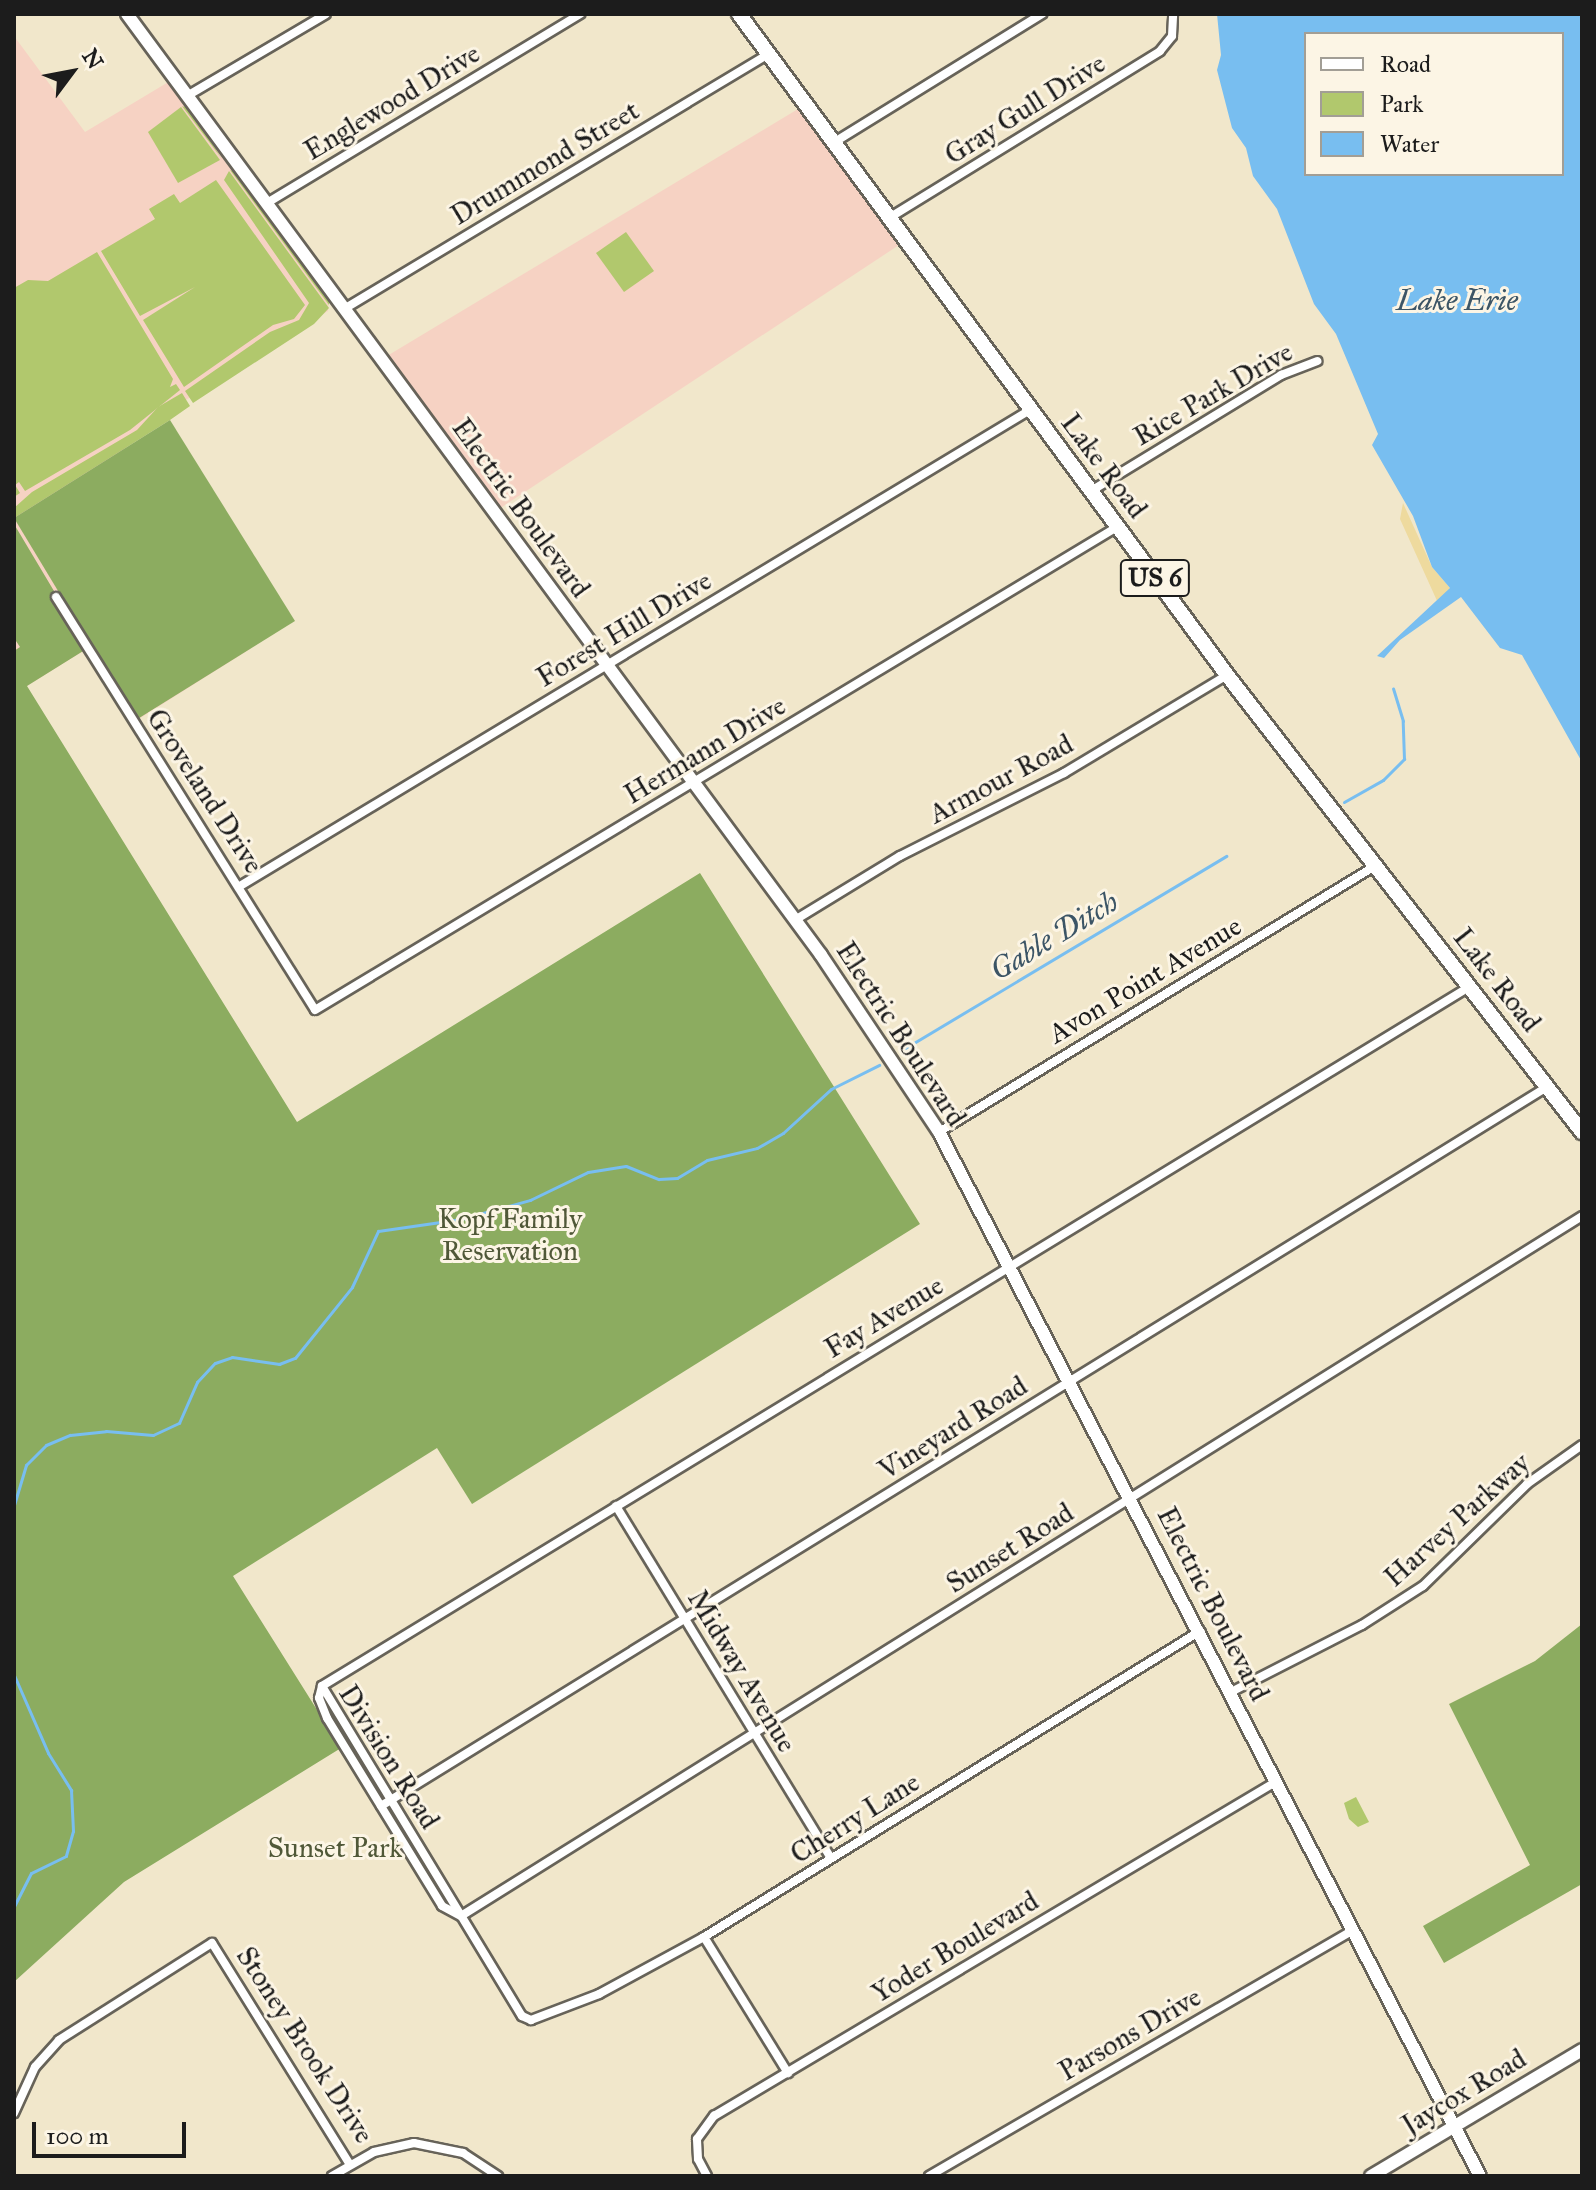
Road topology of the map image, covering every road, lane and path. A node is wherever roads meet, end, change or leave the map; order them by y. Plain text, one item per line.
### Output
1 (127, 14) edge
2 (326, 14) edge
3 (580, 14) edge
4 (739, 14) edge
5 (1042, 14) edge
6 (1173, 14) edge
7 (768, 54) junction
8 (187, 96) junction
9 (833, 143) junction
10 (267, 203) junction
11 (889, 218) junction
12 (344, 309) junction
13 (1317, 361) dead end
14 (1030, 410) junction
15 (1090, 492) junction
16 (1117, 527) junction
17 (56, 597) dead end
18 (607, 665) junction
19 (1227, 675) junction
20 (694, 782) junction
21 (1375, 866) junction
22 (240, 886) junction
23 (795, 920) junction
24 (1469, 987) junction
25 (315, 1010) joint
26 (1547, 1087) junction
27 (939, 1132) junction
28 (1582, 1132) edge
29 (1582, 1216) edge
30 (1012, 1266) junction
31 (1071, 1380) junction
32 (1582, 1445) edge
33 (1132, 1498) junction
34 (616, 1506) junction
35 (685, 1619) junction
36 (1200, 1631) junction
37 (322, 1686) junction
38 (1231, 1692) junction
39 (754, 1734) junction
40 (1277, 1781) junction
41 (391, 1800) junction
42 (381, 1806) junction
43 (831, 1858) junction
44 (461, 1916) junction
45 (1353, 1930) junction
46 (704, 1937) junction
47 (522, 2016) joint
48 (1582, 2050) edge
49 (788, 2073) junction
50 (14, 2113) edge
51 (1454, 2126) junction
52 (350, 2165) junction
53 (332, 2176) edge
54 (498, 2176) edge
55 (707, 2176) edge
56 (929, 2176) edge
57 (1371, 2176) edge
58 (1480, 2176) edge

1 - 8 street, Electric Boulevard
2 - 8 street
3 - 10 street, Englewood Drive
4 - 7 main road, Lake Road / US 6
5 - 9 street
6 - 11 street, Gray Gull Drive
7 - 9 main road, Lake Road / US 6
7 - 12 street, Drummond Street
8 - 10 street, Electric Boulevard
9 - 11 main road, Lake Road / US 6
10 - 12 street, Electric Boulevard
11 - 14 main road, Lake Road / US 6
12 - 18 street, Electric Boulevard
13 - 15 street, Rice Park Drive
14 - 15 main road, Lake Road / US 6
14 - 18 street, Forest Hill Drive
15 - 16 main road, Lake Road / US 6
16 - 19 main road, Lake Road / US 6
16 - 20 street, Hermann Drive
17 - 22 street, Groveland Drive
18 - 20 street, Electric Boulevard
18 - 22 street, Forest Hill Drive
19 - 21 main road, Lake Road / US 6
19 - 23 street, Armour Road
20 - 23 street, Electric Boulevard
20 - 25 street, Hermann Drive
21 - 24 main road, Lake Road / US 6
21 - 27 street, Avon Point Avenue
22 - 25 street, Groveland Drive
23 - 27 street, Electric Boulevard
24 - 26 main road, Lake Road / US 6
24 - 30 street, Fay Avenue
26 - 28 main road, Lake Road / US 6
26 - 31 street, Vineyard Road
27 - 30 street, Electric Boulevard
29 - 33 street, Sunset Road
30 - 31 street, Electric Boulevard
30 - 34 street, Fay Avenue
31 - 33 street, Electric Boulevard
31 - 35 street, Vineyard Road
32 - 38 street, Harvey Parkway
33 - 36 street, Electric Boulevard
33 - 39 street, Sunset Road
34 - 35 street, Midway Avenue
34 - 37 street, Fay Avenue
35 - 39 street, Midway Avenue
35 - 41 street, Vineyard Road
36 - 38 street, Electric Boulevard
36 - 43 street, Cherry Lane
37 - 41 street, Division Road
37 - 42 street, Division Road
38 - 40 street, Electric Boulevard
39 - 43 street, Midway Avenue
39 - 44 street, Sunset Road
40 - 45 street, Electric Boulevard
40 - 49 street, Yoder Boulevard
41 - 42 street, Vineyard Road
41 - 44 street, Division Road
42 - 44 street, Division Road
43 - 46 street, Cherry Lane
44 - 47 street, Division Road
45 - 51 street, Electric Boulevard
45 - 56 street, Parsons Drive
46 - 47 street, Cherry Lane
46 - 49 street
48 - 51 street, Jaycox Road
49 - 55 street, Yoder Boulevard
50 - 52 street, Stoney Brook Drive
51 - 57 street, Jaycox Road
51 - 58 street, Electric Boulevard
52 - 53 street
52 - 54 street, Stoney Brook Drive

